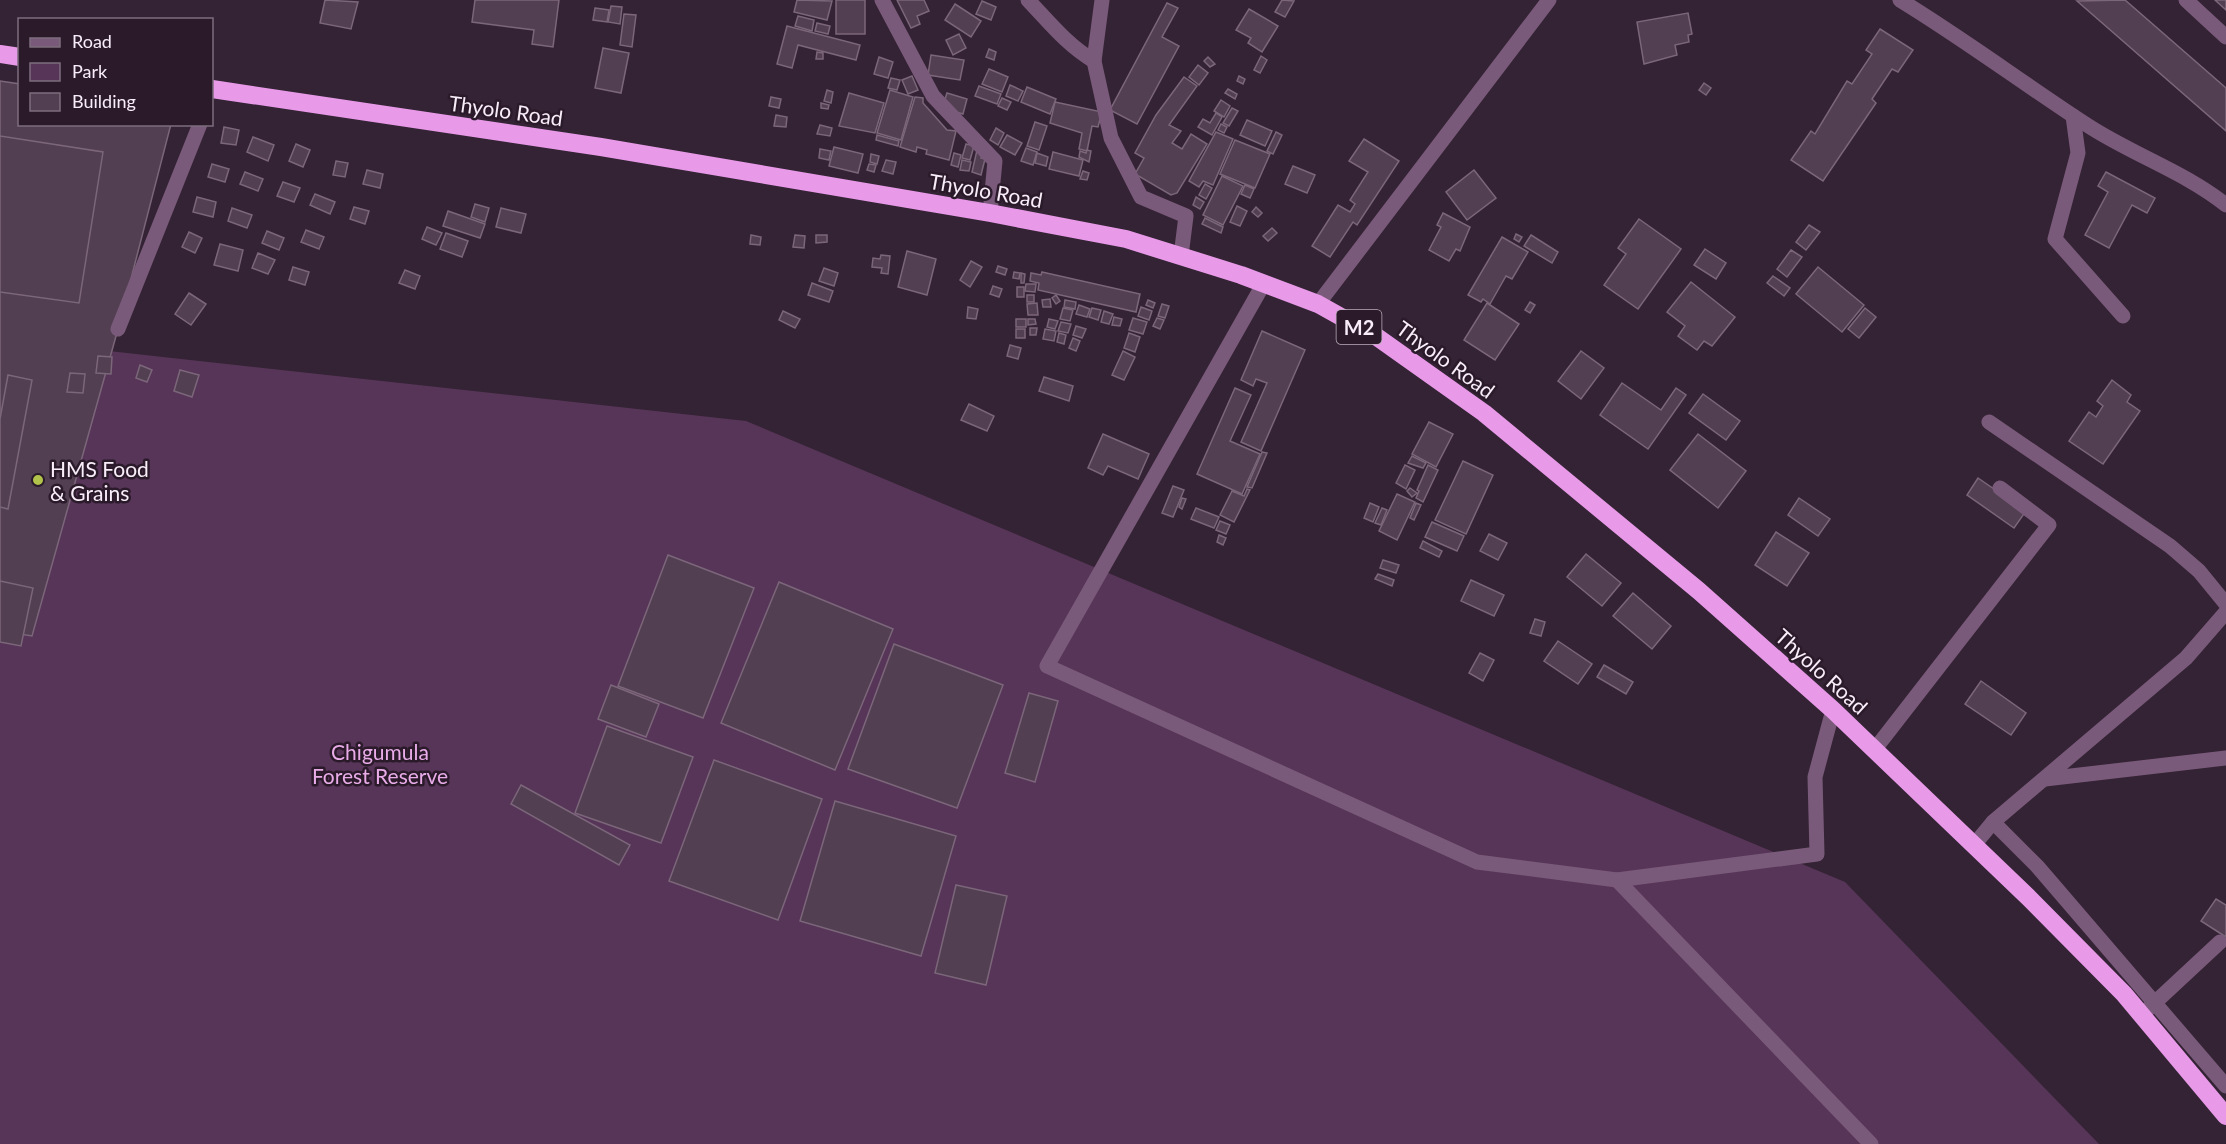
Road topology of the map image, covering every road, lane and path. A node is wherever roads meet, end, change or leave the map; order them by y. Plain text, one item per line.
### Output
1 (882, 0) edge
2 (1028, 0) edge
3 (1102, 0) edge
4 (1549, 0) edge
5 (1900, 0) edge
6 (2186, 0) edge
7 (2226, 37) edge
8 (0, 54) edge
9 (18, 57) edge
10 (1094, 61) junction
11 (213, 90) edge
12 (2073, 116) junction
13 (199, 126) edge
14 (2226, 205) edge
15 (990, 213) junction
16 (1181, 256) junction
17 (1264, 283) junction
18 (1318, 304) junction
19 (2123, 316) dead end
20 (118, 329) dead end
21 (1989, 422) dead end
22 (2000, 488) dead end
23 (2226, 604) edge
24 (2226, 612) edge
25 (1833, 710) junction
26 (1875, 749) junction
27 (2226, 758) edge
28 (2045, 779) junction
29 (1993, 822) junction
30 (1974, 845) junction
31 (1617, 880) junction
32 (2220, 942) dead end
33 (2155, 1002) junction
34 (2141, 1015) junction
35 (2225, 1082) edge
36 (2207, 1093) junction
37 (2226, 1116) edge
38 (1871, 1144) edge

1 - 15 street
2 - 10 street
3 - 10 street
4 - 18 street
5 - 12 street
6 - 7 street
8 - 9 highway
10 - 16 street
11 - 15 highway, Thyolo Road / M2
12 - 14 street
12 - 19 street
13 - 20 street
15 - 16 highway, Thyolo Road / M2
16 - 17 highway, Thyolo Road / M2
17 - 18 highway, Thyolo Road / M2
17 - 31 street
18 - 25 highway, Thyolo Road / M2
21 - 23 street
22 - 26 street
24 - 28 street
25 - 26 highway, Thyolo Road / M2
25 - 31 street
26 - 30 highway, Thyolo Road / M2
27 - 28 street
28 - 29 street
29 - 30 street
29 - 33 street
30 - 34 highway, Thyolo Road / M2
31 - 38 street
32 - 33 street
33 - 34 street
33 - 35 street
34 - 36 highway, Thyolo Road / M2
35 - 36 street
36 - 37 highway, Thyolo Road / M2

